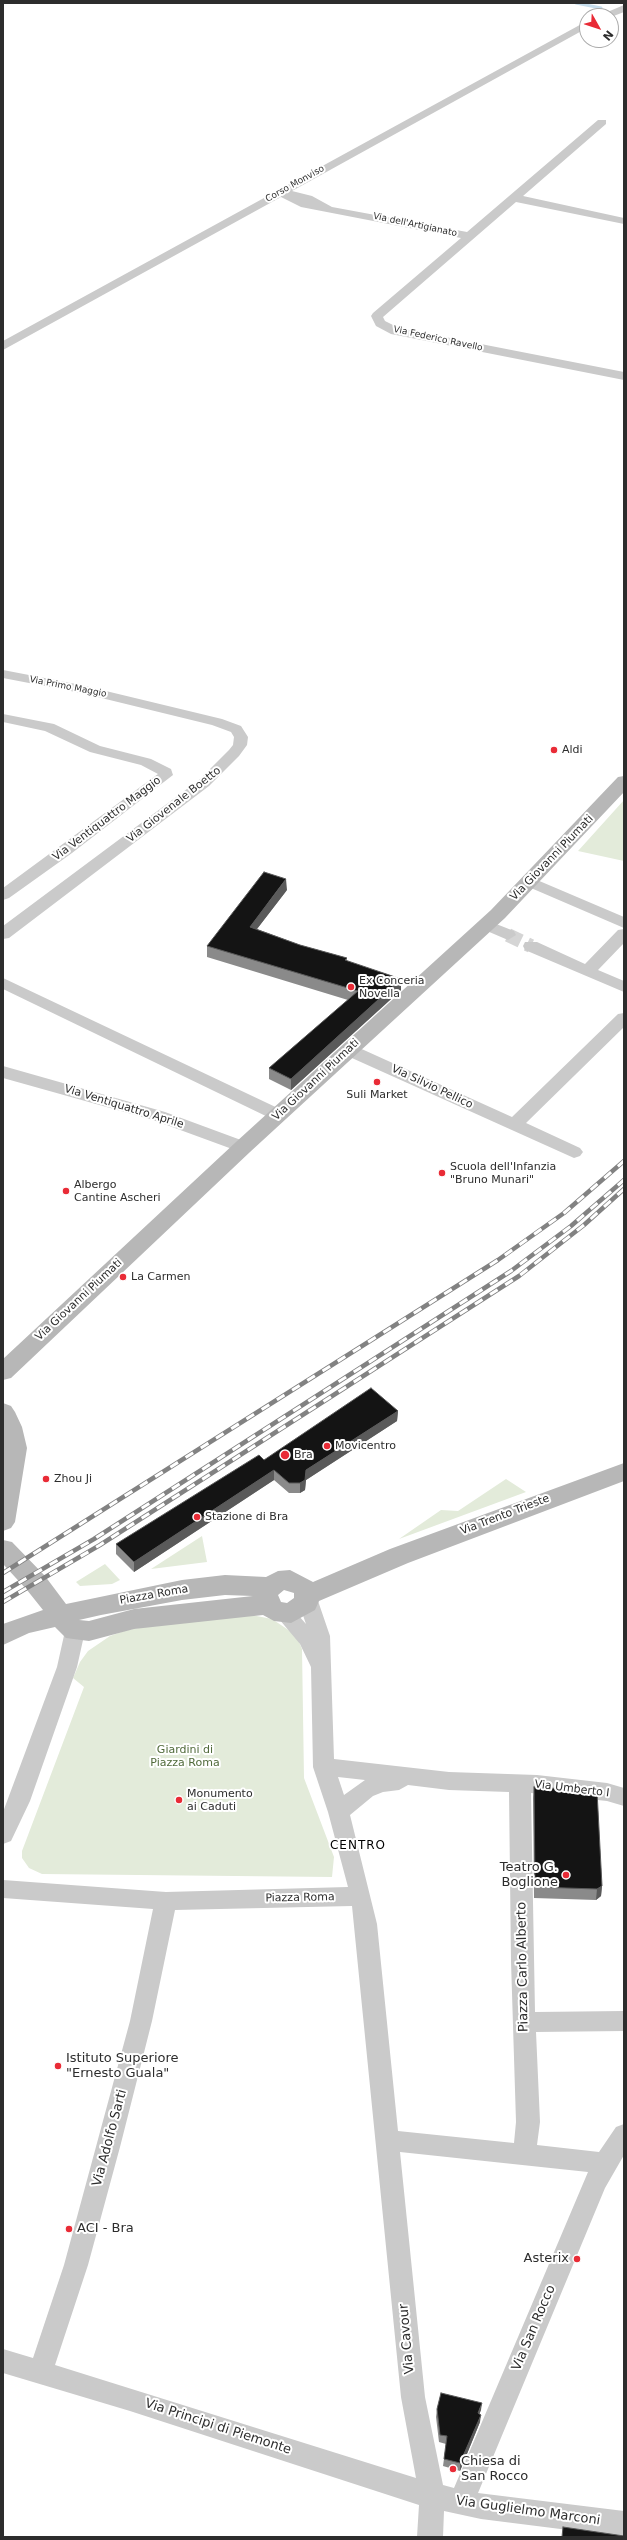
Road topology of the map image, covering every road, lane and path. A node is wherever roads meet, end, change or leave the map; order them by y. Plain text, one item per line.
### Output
1 (579, 28) edge
2 (602, 122) dead end
3 (306, 178) junction
4 (281, 192) junction
5 (514, 198) junction
6 (304, 201) junction
7 (255, 206) junction
8 (624, 220) edge
9 (469, 236) junction
10 (3, 346) edge
11 (624, 376) edge
12 (3, 674) edge
13 (132, 701) joint
14 (3, 718) edge
15 (624, 781) edge
16 (530, 882) junction
17 (3, 895) edge
18 (624, 923) edge
19 (486, 925) junction
20 (3, 934) edge
21 (624, 934) edge
22 (508, 935) tunnel mouth
23 (531, 946) tunnel mouth
24 (587, 971) junction
25 (3, 983) edge
26 (624, 987) edge
27 (624, 1018) edge
28 (349, 1050) junction
29 (3, 1072) edge
30 (278, 1115) junction
31 (514, 1125) junction
32 (243, 1147) junction
33 (574, 1152) dead end
34 (3, 1372) edge
35 (3, 1412) edge
36 (624, 1472) edge
37 (3, 1522) edge
38 (3, 1549) edge
39 (36, 1583) junction
40 (304, 1592) junction
41 (273, 1602) junction
42 (100, 1605) junction
43 (68, 1624) junction
44 (3, 1635) edge
45 (320, 1665) junction
46 (324, 1767) junction
47 (420, 1778) junction
48 (520, 1784) junction
49 (624, 1797) edge
50 (339, 1812) junction
51 (3, 1835) edge
52 (3, 1889) edge
53 (361, 1896) junction
54 (166, 1901) junction
55 (624, 2021) edge
56 (524, 2022) junction
57 (624, 2135) edge
58 (386, 2140) junction
59 (524, 2154) junction
60 (605, 2163) junction
61 (3, 2361) edge
62 (40, 2373) junction
63 (432, 2496) junction
64 (461, 2502) junction
65 (624, 2524) edge
66 (430, 2537) edge

1 - 3 street, Corso Monviso
2 - 5 street, Via dell'Artigianato
3 - 4 street, Corso Monviso
3 - 6 street
4 - 6 street, Via dell'Artigianato
4 - 7 street, Corso Monviso
5 - 8 street
5 - 9 street, Via dell'Artigianato
6 - 7 street, Via dell'Artigianato
6 - 9 street, Via dell'Artigianato
7 - 10 street, Corso Monviso
9 - 11 street, Via Federico Ravello
12 - 13 street, Via Primo Maggio
13 - 20 street, Via Giovenale Boetto
14 - 17 street, Via Ventiquattro Maggio
15 - 16 street, Via Giovanni Piumati
16 - 18 street
16 - 19 street, Via Giovanni Piumati
19 - 22 street
19 - 28 street, Via Giovanni Piumati
21 - 24 street
23 - 24 street
24 - 26 street
25 - 30 street
27 - 31 street
28 - 30 street, Via Giovanni Piumati
28 - 31 street, Via Silvio Pellico
29 - 32 street, Via Ventiquattro Aprile
30 - 32 street, Via Giovanni Piumati
31 - 33 street, Via Silvio Pellico
32 - 34 street, Via Giovanni Piumati
35 - 37 street
36 - 40 street, Via Trento Trieste
38 - 39 street
39 - 42 street
39 - 43 street
40 - 41 street
40 - 41 street
40 - 45 street
41 - 42 street, Piazza Roma
41 - 43 street, Piazza Roma
41 - 45 street
42 - 43 street, Piazza Roma
43 - 44 street
43 - 51 street
45 - 46 street
46 - 47 street
46 - 50 street
47 - 48 street
47 - 50 street
48 - 49 street, Via Umberto I
48 - 56 street, Piazza Carlo Alberto
50 - 53 street
52 - 54 street, Piazza Roma
53 - 54 street, Piazza Roma
53 - 58 street
54 - 62 street, Via Adolfo Sarti
55 - 56 street
56 - 59 street, Piazza Carlo Alberto
57 - 60 street, Via San Rocco
58 - 59 street
58 - 63 street, Via Cavour
59 - 60 street
60 - 64 street, Via San Rocco
61 - 62 street, Via Principi di Piemonte
62 - 63 street, Via Principi di Piemonte
63 - 64 street, Via Guglielmo Marconi
63 - 66 street, Via Cavour
64 - 65 street, Via Guglielmo Marconi

